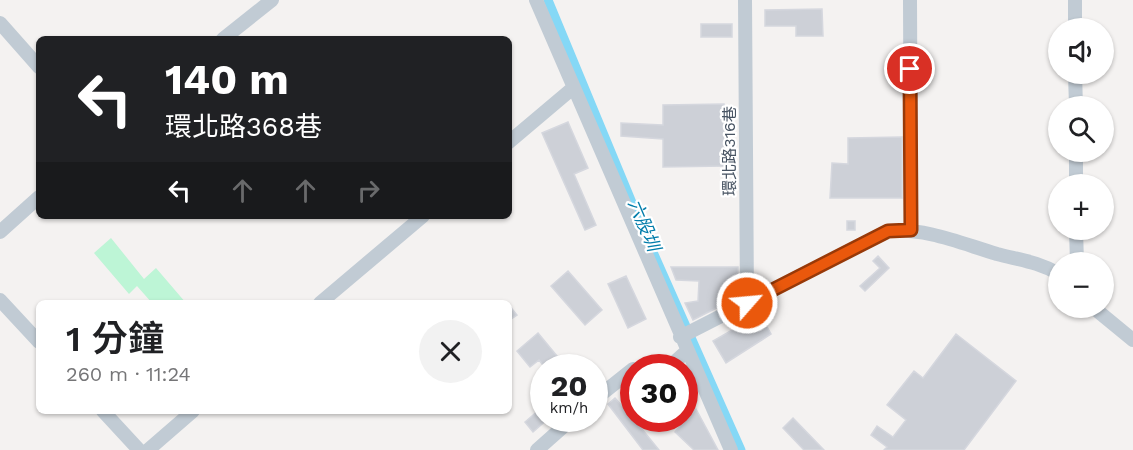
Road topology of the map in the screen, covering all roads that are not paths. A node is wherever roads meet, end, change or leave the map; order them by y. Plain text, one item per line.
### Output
1 (536, 0) edge
2 (745, 0) edge
3 (910, 0) edge
4 (1075, 0) edge
5 (267, 2) edge
6 (1075, 18) edge
7 (0, 23) edge
8 (227, 36) edge
9 (36, 64) edge
10 (573, 88) junction
11 (512, 140) edge
12 (36, 200) edge
13 (419, 219) edge
14 (911, 230) junction
15 (0, 232) edge
16 (1048, 267) edge
17 (0, 300) edge
18 (324, 300) edge
19 (747, 303) junction
20 (1106, 318) edge
21 (680, 337) junction
22 (36, 339) edge
23 (1133, 340) edge
24 (687, 351) junction
25 (684, 354) edge
26 (620, 379) edge
27 (608, 389) edge
28 (106, 414) edge
29 (189, 414) edge
30 (557, 432) edge
31 (140, 450) edge
32 (147, 450) edge
33 (537, 450) edge
34 (731, 450) edge

1 - 10 street
2 - 19 street, 環北路316巷
3 - 14 street
4 - 6 street
5 - 8 street
7 - 9 street
10 - 11 street
10 - 21 street
12 - 15 street
13 - 18 street
14 - 16 street
14 - 19 street
17 - 22 street
19 - 21 street
20 - 23 street
21 - 24 street
24 - 25 street
24 - 34 street
26 - 27 street
28 - 31 street
29 - 32 street
30 - 33 street

